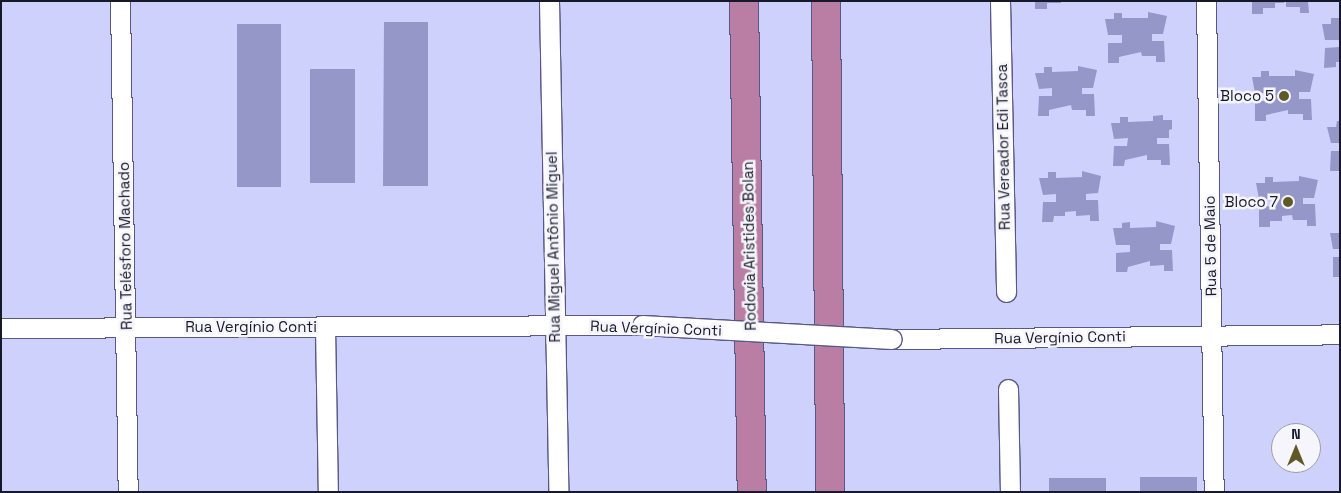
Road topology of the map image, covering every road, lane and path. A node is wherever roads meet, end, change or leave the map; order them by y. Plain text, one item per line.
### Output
1 (120, 1) edge
2 (549, 1) edge
3 (744, 1) edge
4 (826, 1) edge
5 (1000, 1) edge
6 (1206, 1) edge
7 (1006, 292) dead end
8 (554, 326) junction
9 (126, 327) junction
10 (325, 327) junction
11 (1, 328) edge
12 (1340, 334) edge
13 (1212, 335) junction
14 (1008, 389) dead end
15 (128, 492) edge
16 (328, 492) edge
17 (558, 492) edge
18 (752, 492) edge
19 (830, 492) edge
20 (1010, 492) edge
21 (1214, 492) edge

1 - 9 street, Rua Telésforo Machado
2 - 8 street, Rua Miguel Antônio Miguel
3 - 18 highway, Rodovia Aristides Bolan
4 - 19 highway
5 - 7 street, Rua Vereador Edi Tasca
6 - 13 street, Rua 5 de Maio
8 - 10 street, Rua Vergínio Conti
8 - 13 street, Rua Vergínio Conti, bridge
8 - 17 street, Rua Miguel Antônio Miguel
9 - 10 street, Rua Vergínio Conti
9 - 11 street, Rua Vergínio Conti
9 - 15 street, Rua Telésforo Machado
10 - 16 street
12 - 13 street, Rua Vergínio Conti
13 - 21 street, Rua 5 de Maio
14 - 20 street

